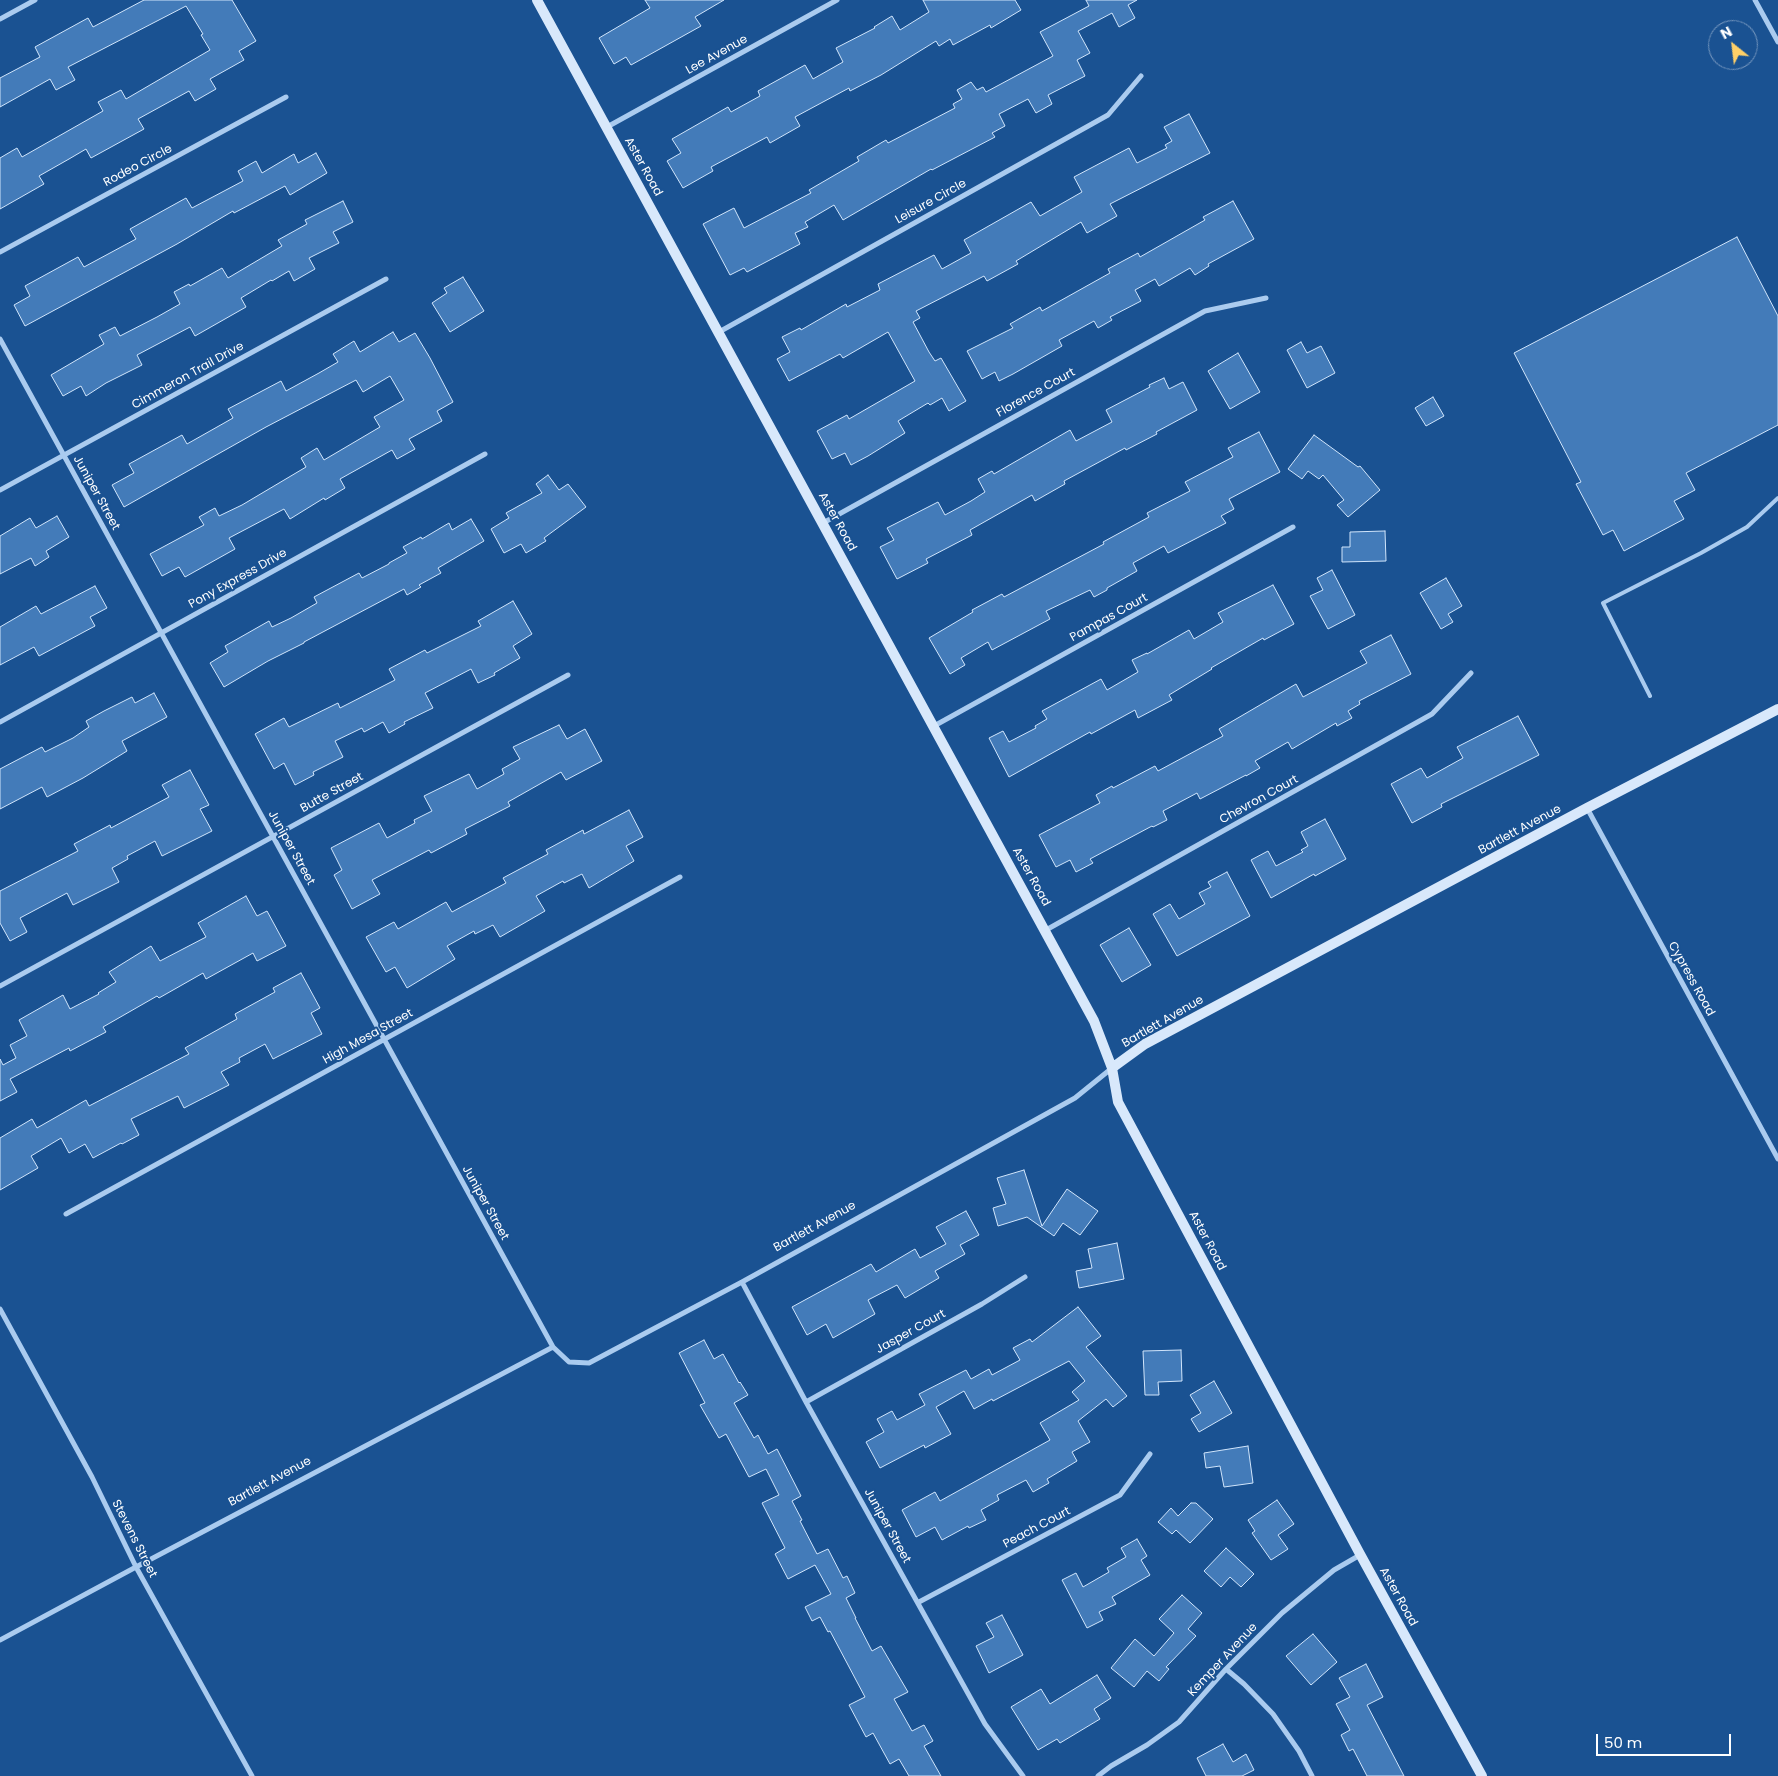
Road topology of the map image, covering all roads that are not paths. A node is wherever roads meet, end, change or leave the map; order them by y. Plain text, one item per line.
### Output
1 (35, 0) edge
2 (537, 0) edge
3 (837, 0) edge
4 (1755, 0) edge
5 (0, 19) edge
6 (1778, 42) edge
7 (1141, 76) dead end
8 (286, 97) dead end
9 (607, 126) junction
10 (0, 252) edge
11 (386, 279) dead end
12 (1266, 298) dead end
13 (719, 332) junction
14 (0, 339) edge
15 (486, 454) dead end
16 (64, 455) junction
17 (0, 490) edge
18 (1778, 498) edge
19 (823, 523) junction
20 (1293, 527) dead end
21 (162, 633) junction
22 (1471, 673) dead end
23 (568, 674) dead end
24 (1650, 696) dead end
25 (1778, 709) edge
26 (0, 722) edge
27 (934, 726) junction
28 (1587, 808) junction
29 (273, 836) junction
30 (680, 877) dead end
31 (1046, 930) junction
32 (0, 986) edge
33 (384, 1039) junction
34 (1112, 1068) junction
35 (1778, 1159) edge
36 (66, 1214) dead end
37 (1025, 1277) dead end
38 (742, 1282) junction
39 (0, 1309) edge
40 (553, 1347) junction
41 (569, 1362) joint
42 (806, 1402) junction
43 (1150, 1454) dead end
44 (1360, 1554) junction
45 (136, 1567) junction
46 (918, 1602) junction
47 (0, 1640) edge
48 (1226, 1669) junction
49 (252, 1776) edge
50 (1023, 1776) edge
51 (1098, 1776) edge
52 (1312, 1776) edge
53 (1482, 1776) edge

1 - 5 street
2 - 9 main road, Aster Road
3 - 9 street, Lee Avenue
4 - 6 street
7 - 13 street, Leisure Circle
8 - 10 street, Rodeo Circle
9 - 13 main road, Aster Road
11 - 16 street, Cimmeron Trail Drive
12 - 19 street, Florence Court
13 - 19 main road, Aster Road
14 - 16 street, Juniper Street
15 - 21 street, Pony Express Drive
16 - 17 street, Cimmeron Trail Drive
16 - 21 street, Juniper Street
18 - 24 lane
19 - 27 main road, Aster Road
20 - 27 street, Pampas Court
21 - 26 street, Pony Express Drive
21 - 29 street, Juniper Street
22 - 31 street, Chevron Court
23 - 29 street, Butte Street
25 - 28 main road, Bartlett Avenue
27 - 31 main road, Aster Road
28 - 34 main road, Bartlett Avenue
28 - 35 street, Cypress Road
29 - 32 street, Butte Street
29 - 33 street, Juniper Street
30 - 33 street, High Mesa Street
31 - 34 main road, Aster Road
33 - 36 street, High Mesa Street
33 - 40 street, Juniper Street
34 - 38 street, Bartlett Avenue
34 - 44 main road, Aster Road
37 - 42 street, Jasper Court
38 - 41 street, Bartlett Avenue
38 - 42 street, Juniper Street
39 - 45 street, Stevens Street
40 - 41 street, Juniper Street
40 - 45 street, Bartlett Avenue
42 - 46 street, Juniper Street
43 - 46 street, Peach Court
44 - 48 street, Kemper Avenue
44 - 53 main road, Aster Road
45 - 47 street, Bartlett Avenue
45 - 49 street, Stevens Street
46 - 50 street, Juniper Street
48 - 51 street, Kemper Avenue
48 - 52 street

